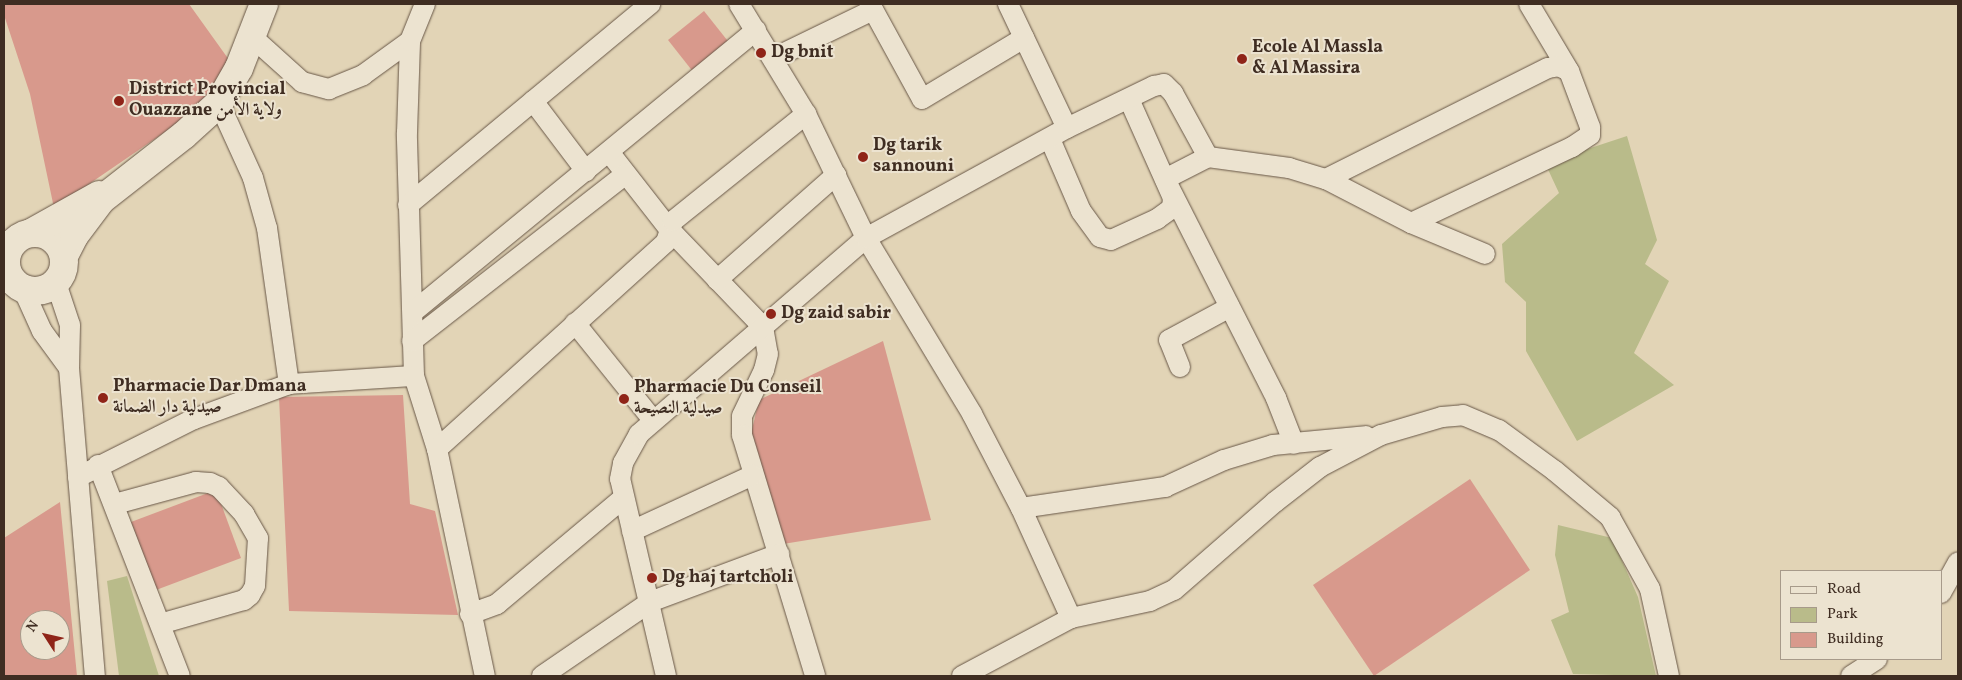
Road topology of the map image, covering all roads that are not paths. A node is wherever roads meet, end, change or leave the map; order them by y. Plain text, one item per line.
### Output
1 (264, 4) edge
2 (425, 4) edge
3 (650, 4) edge
4 (739, 4) edge
5 (1008, 4) edge
6 (1529, 4) edge
7 (872, 7) edge
8 (756, 30) junction
9 (251, 36) junction
10 (1024, 38) junction
11 (410, 41) junction
12 (774, 58) junction
13 (1569, 71) junction
14 (1129, 99) junction
15 (533, 101) junction
16 (219, 103) junction
17 (806, 114) junction
18 (1059, 134) junction
19 (609, 152) junction
20 (1208, 157) junction
21 (586, 171) junction
22 (626, 174) junction
23 (836, 176) junction
24 (1165, 179) junction
25 (1326, 179) junction
26 (118, 184) junction
27 (408, 205) junction
28 (1411, 223) junction
29 (670, 230) junction
30 (19, 233) edge
31 (866, 238) junction
32 (1485, 254) dead end
33 (64, 256) junction
34 (718, 280) junction
35 (56, 283) junction
36 (15, 290) edge
37 (1230, 306) junction
38 (413, 312) junction
39 (575, 323) junction
40 (763, 327) junction
41 (412, 341) junction
42 (1180, 367) dead end
43 (69, 368) junction
44 (414, 376) junction
45 (290, 384) junction
46 (653, 420) junction
47 (1381, 435) junction
48 (1294, 444) junction
49 (437, 449) junction
50 (98, 465) junction
51 (752, 475) junction
52 (78, 477) junction
53 (622, 499) junction
54 (115, 504) junction
55 (1021, 508) junction
56 (632, 531) junction
57 (779, 554) junction
58 (1958, 562) edge
59 (1942, 591) edge
60 (650, 602) junction
61 (470, 614) junction
62 (1071, 618) junction
63 (160, 624) junction
64 (1875, 660) edge
65 (95, 676) edge
66 (180, 676) edge
67 (485, 676) edge
68 (542, 676) edge
69 (666, 676) edge
70 (815, 676) edge
71 (962, 676) edge
72 (1668, 676) edge
73 (1851, 676) edge

1 - 9 main road
2 - 11 street
3 - 15 street
4 - 8 street
5 - 10 street
6 - 13 street
7 - 10 street
7 - 12 street
8 - 12 street
8 - 19 street
9 - 11 street
9 - 16 main road
10 - 18 street
11 - 27 street
12 - 17 street
13 - 25 street
13 - 28 street
14 - 18 street
14 - 20 street
14 - 24 street
15 - 21 street
15 - 27 street
16 - 26 main road
16 - 45 street
17 - 23 street
17 - 29 street
18 - 24 street
18 - 31 street
19 - 21 street
19 - 22 street
20 - 24 street
20 - 25 street
21 - 38 street
22 - 29 street
22 - 41 street
23 - 31 street
23 - 34 street
24 - 37 street
25 - 28 street
26 - 30 main road
26 - 33 main road
27 - 38 street
28 - 32 street
29 - 34 street
29 - 39 street
30 - 33 main road
30 - 36 main road
31 - 40 street
31 - 55 street
33 - 35 main road
34 - 40 street
35 - 36 main road
35 - 43 street
36 - 43 street
37 - 42 street
37 - 48 street
38 - 41 street
39 - 46 street
39 - 49 street
40 - 46 street
40 - 51 street
41 - 44 street
43 - 52 street
44 - 45 street
44 - 49 street
45 - 50 street
46 - 53 street
47 - 48 street
47 - 62 street
47 - 72 street
48 - 55 street
49 - 61 street
50 - 52 street
50 - 54 street
51 - 56 street
51 - 57 street
52 - 65 street
53 - 56 street
53 - 61 street
54 - 63 street
54 - 63 street
55 - 62 street
56 - 60 street
57 - 60 street
57 - 70 street
58 - 59 street
60 - 68 street
60 - 69 street
61 - 67 street
62 - 71 street
63 - 66 street
64 - 73 street

